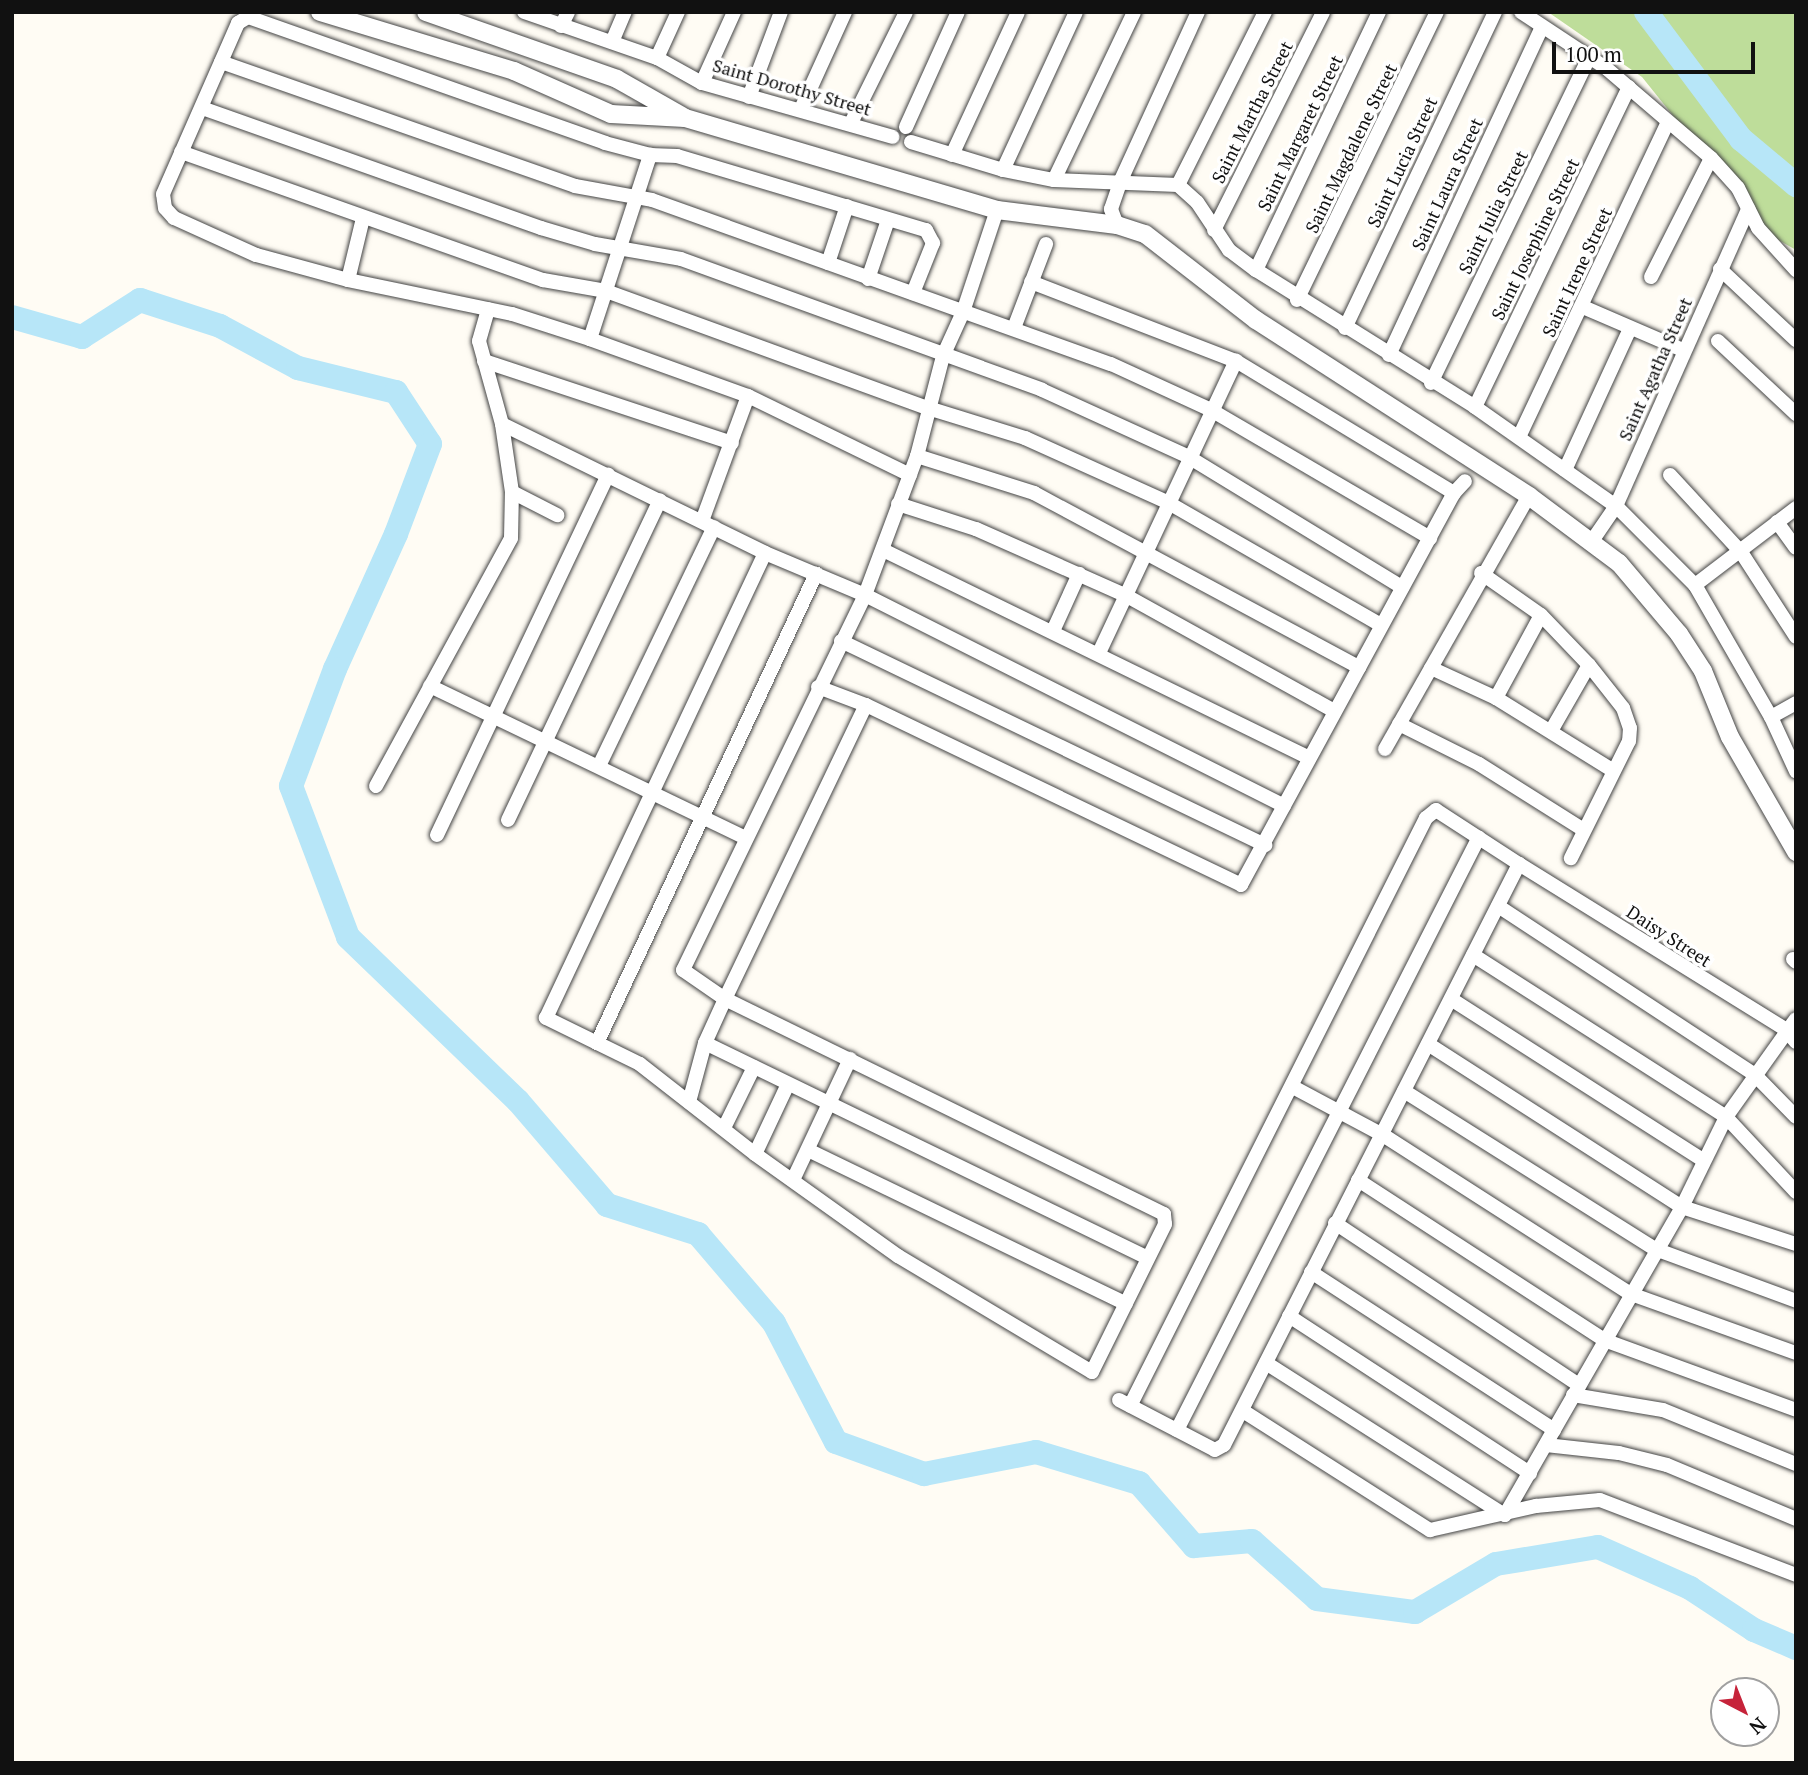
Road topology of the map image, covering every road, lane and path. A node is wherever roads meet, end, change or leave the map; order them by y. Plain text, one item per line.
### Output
1 (320, 12) edge
2 (426, 12) edge
3 (524, 12) edge
4 (568, 12) edge
5 (625, 12) edge
6 (678, 12) edge
7 (734, 12) edge
8 (780, 12) edge
9 (845, 12) edge
10 (906, 12) edge
11 (958, 12) edge
12 (1017, 12) edge
13 (1076, 12) edge
14 (1134, 12) edge
15 (1198, 12) edge
16 (1265, 12) edge
17 (1323, 12) edge
18 (1379, 12) edge
19 (1437, 12) edge
20 (1495, 12) edge
21 (1521, 12) edge
22 (561, 26) junction
23 (1541, 29) junction
24 (612, 42) junction
25 (1589, 57) junction
26 (657, 58) junction
27 (221, 62) junction
28 (702, 83) junction
29 (1629, 87) junction
30 (749, 97) junction
31 (202, 108) junction
32 (801, 109) junction
33 (685, 118) junction
34 (1668, 122) junction
35 (851, 123) junction
36 (906, 127) junction
37 (893, 137) junction
38 (911, 142) junction
39 (181, 152) junction
40 (650, 155) junction
41 (952, 155) junction
42 (1711, 158) junction
43 (1003, 170) junction
44 (1054, 180) junction
45 (1121, 180) junction
46 (1178, 185) junction
47 (636, 199) junction
48 (847, 206) junction
49 (997, 209) junction
50 (1748, 209) junction
51 (363, 218) junction
52 (888, 220) junction
53 (1117, 225) junction
54 (1214, 230) junction
55 (1046, 244) dead end
56 (618, 246) junction
57 (828, 263) junction
58 (1720, 269) junction
59 (1256, 270) junction
60 (1796, 270) edge
61 (1651, 277) dead end
62 (869, 279) junction
63 (348, 280) junction
64 (1031, 282) junction
65 (603, 291) junction
66 (913, 293) junction
67 (1297, 300) junction
68 (1583, 307) junction
69 (488, 309) junction
70 (963, 312) junction
71 (1014, 328) junction
72 (1345, 328) junction
73 (1630, 329) junction
74 (590, 339) junction
75 (1796, 340) edge
76 (1718, 341) dead end
77 (1683, 350) junction
78 (1389, 355) junction
79 (943, 356) junction
80 (1236, 360) junction
81 (484, 361) junction
82 (1431, 383) junction
83 (748, 396) junction
84 (1475, 407) junction
85 (928, 408) junction
86 (1210, 410) junction
87 (1796, 414) edge
88 (502, 424) junction
89 (1519, 438) junction
90 (732, 443) junction
91 (917, 456) junction
92 (1187, 456) junction
93 (1565, 470) junction
94 (608, 475) junction
95 (910, 475) junction
96 (1670, 475) dead end
97 (1465, 481) dead end
98 (512, 492) junction
99 (1454, 493) junction
100 (1529, 496) junction
101 (660, 500) junction
102 (1167, 502) junction
103 (898, 504) junction
104 (1616, 506) junction
105 (1796, 508) edge
106 (557, 515) dead end
107 (1777, 522) junction
108 (708, 524) junction
109 (1430, 538) junction
110 (1592, 541) junction
111 (1796, 548) edge
112 (883, 550) junction
113 (1145, 551) junction
114 (1741, 552) junction
115 (765, 553) junction
116 (1481, 573) junction
117 (816, 574) junction
118 (1079, 574) junction
119 (1695, 585) junction
120 (1402, 587) junction
121 (864, 595) junction
122 (1125, 595) junction
123 (1796, 607) edge
124 (1541, 615) junction
125 (1786, 622) junction
126 (1381, 625) junction
127 (1053, 631) junction
128 (1796, 638) edge
129 (841, 641) junction
130 (1099, 653) junction
131 (1589, 664) junction
132 (1359, 667) junction
133 (1431, 668) junction
134 (430, 686) junction
135 (818, 687) junction
136 (1496, 698) junction
137 (1796, 703) edge
138 (866, 705) junction
139 (1334, 712) junction
140 (493, 716) junction
141 (1771, 717) junction
142 (1399, 724) junction
143 (1550, 731) junction
144 (546, 741) junction
145 (1385, 749) dead end
146 (1308, 757) junction
147 (599, 766) junction
148 (1612, 770) junction
149 (1796, 771) edge
150 (376, 786) dead end
151 (651, 791) junction
152 (1283, 806) junction
153 (704, 817) junction
154 (508, 820) dead end
155 (1584, 830) junction
156 (437, 835) dead end
157 (744, 837) junction
158 (1479, 837) junction
159 (1265, 845) junction
160 (1796, 852) edge
161 (1571, 858) dead end
162 (1519, 864) junction
163 (1498, 906) junction
164 (1474, 955) junction
165 (725, 999) junction
166 (1451, 999) junction
167 (1790, 1024) edge
168 (1796, 1042) edge
169 (597, 1043) junction
170 (705, 1043) junction
171 (1428, 1044) junction
172 (850, 1059) junction
173 (754, 1067) junction
174 (1754, 1074) junction
175 (788, 1084) junction
176 (1293, 1087) junction
177 (1404, 1091) junction
178 (689, 1102) junction
179 (830, 1102) junction
180 (1336, 1112) junction
181 (1726, 1117) junction
182 (1796, 1117) edge
183 (724, 1128) junction
184 (1383, 1135) junction
185 (808, 1150) junction
186 (755, 1154) junction
187 (1704, 1161) junction
188 (793, 1180) junction
189 (1358, 1181) junction
190 (1796, 1192) edge
191 (1682, 1207) junction
192 (1335, 1223) junction
193 (1796, 1244) edge
194 (1655, 1249) junction
195 (1148, 1258) junction
196 (1311, 1272) junction
197 (1631, 1294) junction
198 (1796, 1301) edge
199 (1126, 1304) junction
200 (1289, 1316) junction
201 (1604, 1340) junction
202 (1796, 1353) edge
203 (1266, 1363) junction
204 (1576, 1390) junction
205 (1242, 1410) junction
206 (1796, 1410) edge
207 (1177, 1430) junction
208 (1554, 1430) junction
209 (1546, 1445) junction
210 (1796, 1464) edge
211 (1530, 1473) junction
212 (1505, 1515) junction
213 (1796, 1519) edge
214 (1796, 1574) edge

1 - 33 street
2 - 33 street
3 - 22 street, Saint Dorothy Street
4 - 22 street
5 - 24 street
6 - 26 street
7 - 28 street
8 - 30 street
9 - 32 street
10 - 35 street
11 - 36 street
12 - 41 street
13 - 43 street
14 - 44 street
15 - 45 street
16 - 46 street
17 - 54 street, Saint Martha Street
18 - 59 street, Saint Margaret Street
19 - 67 street, Saint Magdalene Street
20 - 72 street, Saint Lucia Street
21 - 23 street
22 - 24 street, Saint Dorothy Street
23 - 25 street
23 - 78 street, Saint Laura Street
24 - 26 street, Saint Dorothy Street
25 - 29 street
25 - 82 street, Saint Julia Street
26 - 28 street, Saint Dorothy Street
27 - 31 street
27 - 40 street
27 - 47 street
28 - 30 street, Saint Dorothy Street
29 - 34 street
29 - 84 street, Saint Josephine Street
30 - 32 street, Saint Dorothy Street
31 - 39 street
31 - 56 street
32 - 35 street, Saint Dorothy Street
33 - 49 street
34 - 42 street
34 - 68 street, Saint Irene Street
35 - 37 street, Saint Dorothy Street
36 - 37 street
36 - 38 street
37 - 38 street, Saint Dorothy Street
38 - 41 street
39 - 51 street
39 - 63 street
40 - 47 street
40 - 48 street
41 - 43 street
42 - 50 street
42 - 61 street
43 - 44 street
44 - 45 street
45 - 46 street
45 - 53 street
46 - 54 street
47 - 56 street
47 - 57 street
48 - 52 street
48 - 57 street
49 - 53 street
49 - 70 street
50 - 58 street, Saint Agatha Street
50 - 60 street
51 - 63 street
51 - 65 street
52 - 62 street
52 - 66 street
53 - 100 street
54 - 59 street
55 - 64 street
56 - 65 street
56 - 79 street
57 - 62 street
58 - 75 street
58 - 77 street, Saint Agatha Street
59 - 67 street
62 - 66 street
63 - 69 street
64 - 71 street
64 - 80 street
65 - 74 street
65 - 85 street
66 - 70 street
67 - 72 street
68 - 73 street
68 - 89 street, Saint Irene Street
69 - 74 street
69 - 81 street
70 - 71 street
70 - 79 street
71 - 86 street
72 - 78 street
73 - 77 street
73 - 93 street
74 - 83 street
76 - 87 street
77 - 104 street, Saint Agatha Street
78 - 82 street
79 - 85 street
79 - 92 street
80 - 86 street
80 - 99 street
81 - 88 street
81 - 90 street
82 - 84 street
83 - 90 street
83 - 95 street
84 - 89 street
85 - 91 street
85 - 102 street
86 - 92 street
86 - 109 street
88 - 94 street
88 - 98 street
89 - 93 street
90 - 108 street
91 - 95 street
91 - 113 street
92 - 102 street
92 - 120 street
93 - 104 street
94 - 101 street
94 - 140 street
95 - 103 street
96 - 114 street
97 - 99 street
98 - 106 street
98 - 134 street
99 - 109 street
100 - 110 street
100 - 116 street
101 - 108 street
101 - 144 street
102 - 113 street
102 - 126 street
103 - 112 street
103 - 118 street
104 - 110 street, Saint Agatha Street
104 - 119 street
105 - 107 street
107 - 111 street
107 - 114 street
108 - 115 street
108 - 147 street
109 - 120 street
110 - 160 street
112 - 121 street
112 - 127 street
113 - 122 street
113 - 132 street
114 - 119 street
114 - 125 street
115 - 117 street
115 - 151 street
116 - 124 street
116 - 133 street
117 - 121 street
117 - 153 street
118 - 122 street
118 - 127 street
119 - 141 street
120 - 126 street
121 - 129 street
121 - 152 street
122 - 130 street
122 - 139 street
123 - 125 street
124 - 131 street
124 - 136 street
125 - 128 street
126 - 132 street
127 - 130 street
129 - 135 street
129 - 159 street
130 - 146 street
131 - 143 street
131 - 148 street
132 - 139 street
133 - 136 street
133 - 142 street
134 - 140 street
134 - 150 street
135 - 138 street
135 - 157 street
136 - 143 street
137 - 141 street
138 - 159 street
138 - 165 street
139 - 146 street
140 - 144 street
140 - 156 street
141 - 149 street
142 - 145 street
142 - 155 street
143 - 148 street
144 - 147 street
144 - 154 street
146 - 152 street
147 - 151 street
148 - 155 street
151 - 153 street
151 - 169 street
152 - 159 street
153 - 157 street
153 - 169 street
155 - 161 street
157 - 165 street
158 - 162 street, Daisy Street
158 - 176 street, Daisy Street
158 - 180 street
162 - 163 street
162 - 167 street, Daisy Street
163 - 164 street
163 - 174 street
164 - 166 street
164 - 181 street
165 - 170 street
165 - 172 street
166 - 171 street
166 - 187 street
167 - 168 street, Daisy Street
167 - 174 street
169 - 178 street
170 - 173 street
170 - 178 street
171 - 177 street
171 - 191 street
172 - 179 street
172 - 195 street
173 - 175 street
173 - 183 street
174 - 181 street
174 - 182 street
175 - 179 street
175 - 186 street
176 - 180 street
176 - 207 street
177 - 184 street
177 - 194 street
178 - 183 street
179 - 185 street
179 - 195 street
180 - 184 street
180 - 207 street
181 - 187 street
181 - 190 street
183 - 186 street
184 - 189 street
184 - 197 street
185 - 188 street
185 - 199 street
186 - 188 street
187 - 191 street
188 - 199 street
189 - 192 street
189 - 201 street
191 - 193 street
191 - 194 street
192 - 196 street
192 - 204 street
194 - 197 street
194 - 198 street
195 - 199 street
196 - 200 street
196 - 208 street
197 - 201 street
197 - 202 street
200 - 203 street
200 - 211 street
201 - 204 street
201 - 206 street
203 - 205 street
203 - 212 street
204 - 208 street
204 - 210 street
205 - 207 street
205 - 212 street
208 - 209 street
209 - 211 street
209 - 213 street
211 - 212 street
212 - 214 street

